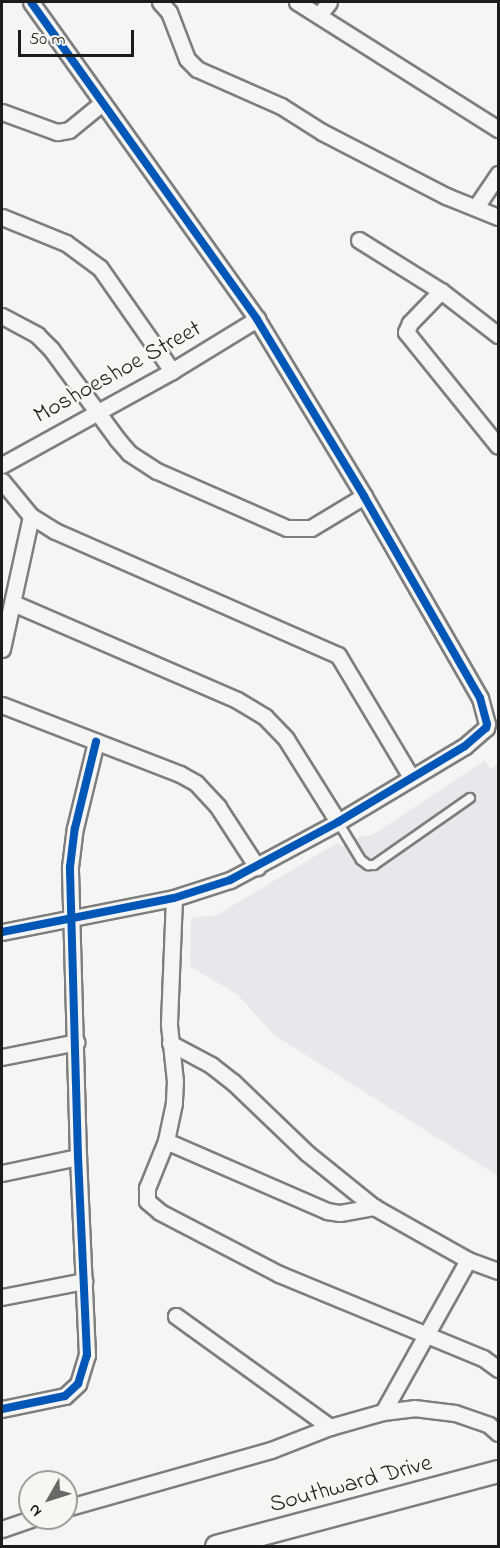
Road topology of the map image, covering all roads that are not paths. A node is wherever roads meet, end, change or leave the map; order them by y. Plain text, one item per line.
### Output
1 (31, 2) edge
2 (297, 2) edge
3 (329, 2) edge
4 (169, 5) edge
5 (319, 15) junction
6 (102, 103) junction
7 (2, 112) edge
8 (498, 129) edge
9 (498, 174) edge
10 (476, 207) junction
11 (2, 217) edge
12 (498, 217) edge
13 (359, 240) dead end
14 (441, 291) junction
15 (2, 316) edge
16 (257, 319) junction
17 (498, 335) edge
18 (172, 371) junction
19 (96, 411) junction
20 (497, 441) edge
21 (5, 459) edge
22 (2, 481) edge
23 (364, 496) junction
24 (31, 516) junction
25 (13, 603) junction
26 (2, 650) edge
27 (2, 705) edge
28 (492, 730) edge
29 (96, 742) junction
30 (411, 777) junction
31 (470, 798) dead end
32 (338, 822) junction
33 (258, 867) junction
34 (174, 898) junction
35 (73, 918) junction
36 (2, 932) edge
37 (77, 1042) junction
38 (170, 1043) junction
39 (2, 1057) edge
40 (166, 1141) junction
41 (78, 1157) junction
42 (2, 1173) edge
43 (374, 1207) junction
44 (468, 1260) junction
45 (498, 1271) edge
46 (84, 1281) junction
47 (2, 1297) edge
48 (176, 1316) dead end
49 (426, 1334) junction
50 (498, 1369) edge
51 (2, 1409) edge
52 (383, 1412) junction
53 (330, 1427) junction
54 (498, 1428) edge
55 (498, 1471) edge
56 (78, 1505) edge
57 (18, 1524) edge
58 (2, 1529) edge
59 (216, 1546) edge

1 - 6 street
2 - 5 street
3 - 5 street
4 - 10 street
5 - 8 street
6 - 7 street
6 - 16 street
9 - 10 street
10 - 12 street
11 - 18 street
13 - 14 street
14 - 17 street
14 - 20 street
15 - 19 street
16 - 18 street, Moshoeshoe Street
16 - 23 street
18 - 19 street, Moshoeshoe Street
19 - 21 street, Moshoeshoe Street
19 - 23 street
22 - 24 street
23 - 28 street
24 - 25 street
24 - 30 street
25 - 26 street
25 - 32 street
27 - 29 street
28 - 30 street
29 - 33 street
29 - 35 street
30 - 32 street
31 - 32 lane
32 - 33 street
33 - 34 street
34 - 35 street
34 - 38 street
35 - 36 street
35 - 37 street
37 - 39 street
37 - 41 street
38 - 40 street
38 - 43 street
40 - 43 street
40 - 49 street
41 - 42 street
41 - 46 street
43 - 44 street
44 - 45 street
44 - 49 street
46 - 47 street
46 - 51 street
48 - 53 street
49 - 50 street
49 - 52 street
52 - 53 street
52 - 54 street
53 - 56 street
55 - 59 main road, Southward Drive
57 - 58 street

